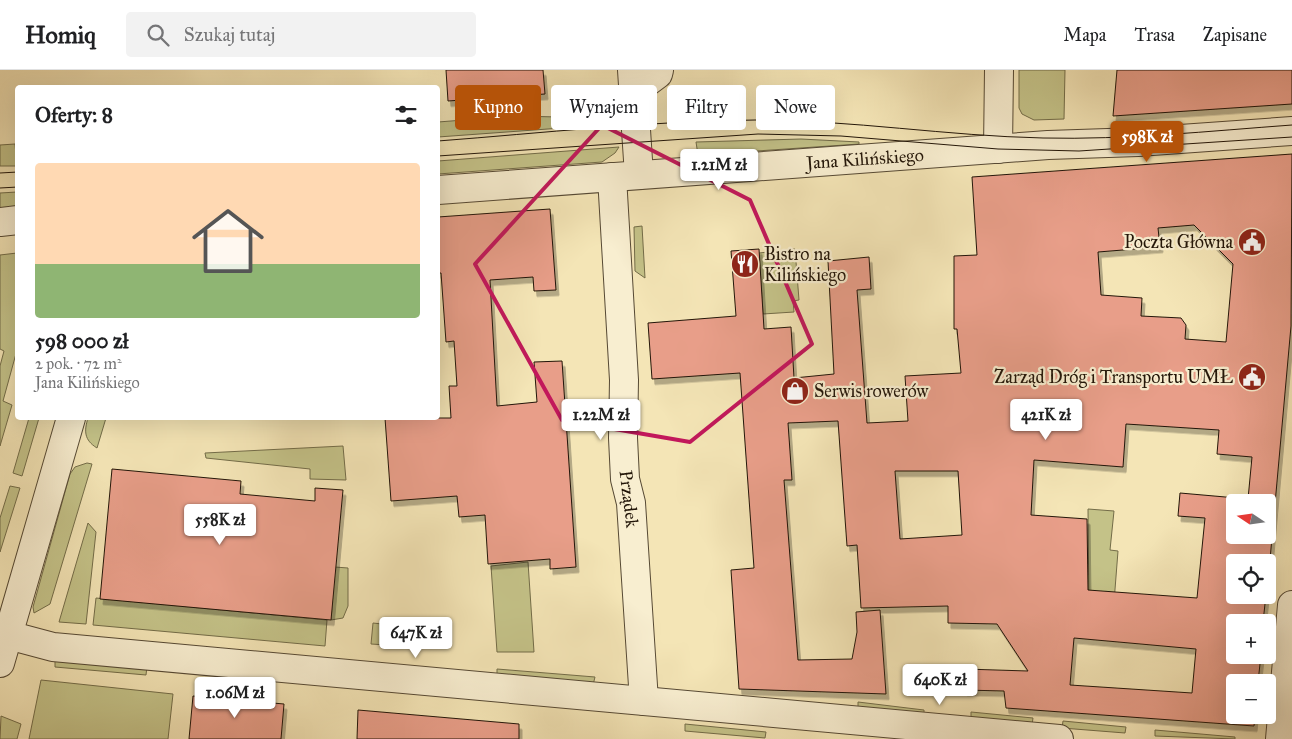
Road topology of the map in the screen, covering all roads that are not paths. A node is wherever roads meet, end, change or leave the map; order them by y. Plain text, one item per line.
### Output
1 (659, 70) edge
2 (999, 70) edge
3 (633, 81) edge
4 (1292, 131) edge
5 (998, 149) junction
6 (639, 175) junction
7 (612, 177) junction
8 (440, 190) edge
9 (15, 220) edge
10 (0, 222) edge
11 (70, 420) edge
12 (1292, 605) edge
13 (8, 635) junction
14 (0, 664) edge
15 (644, 701) junction
16 (816, 728) edge
17 (1059, 739) edge
18 (1280, 739) edge

1 - 3 street
2 - 5 street
3 - 6 street
4 - 5 street, Jana Kilińskiego
5 - 6 street, Jana Kilińskiego
6 - 7 street, Jana Kilińskiego
7 - 8 street, Jana Kilińskiego
7 - 15 street, Prządek
9 - 10 street
11 - 13 street
12 - 18 street
13 - 14 street
13 - 15 street
15 - 16 street
16 - 17 street

